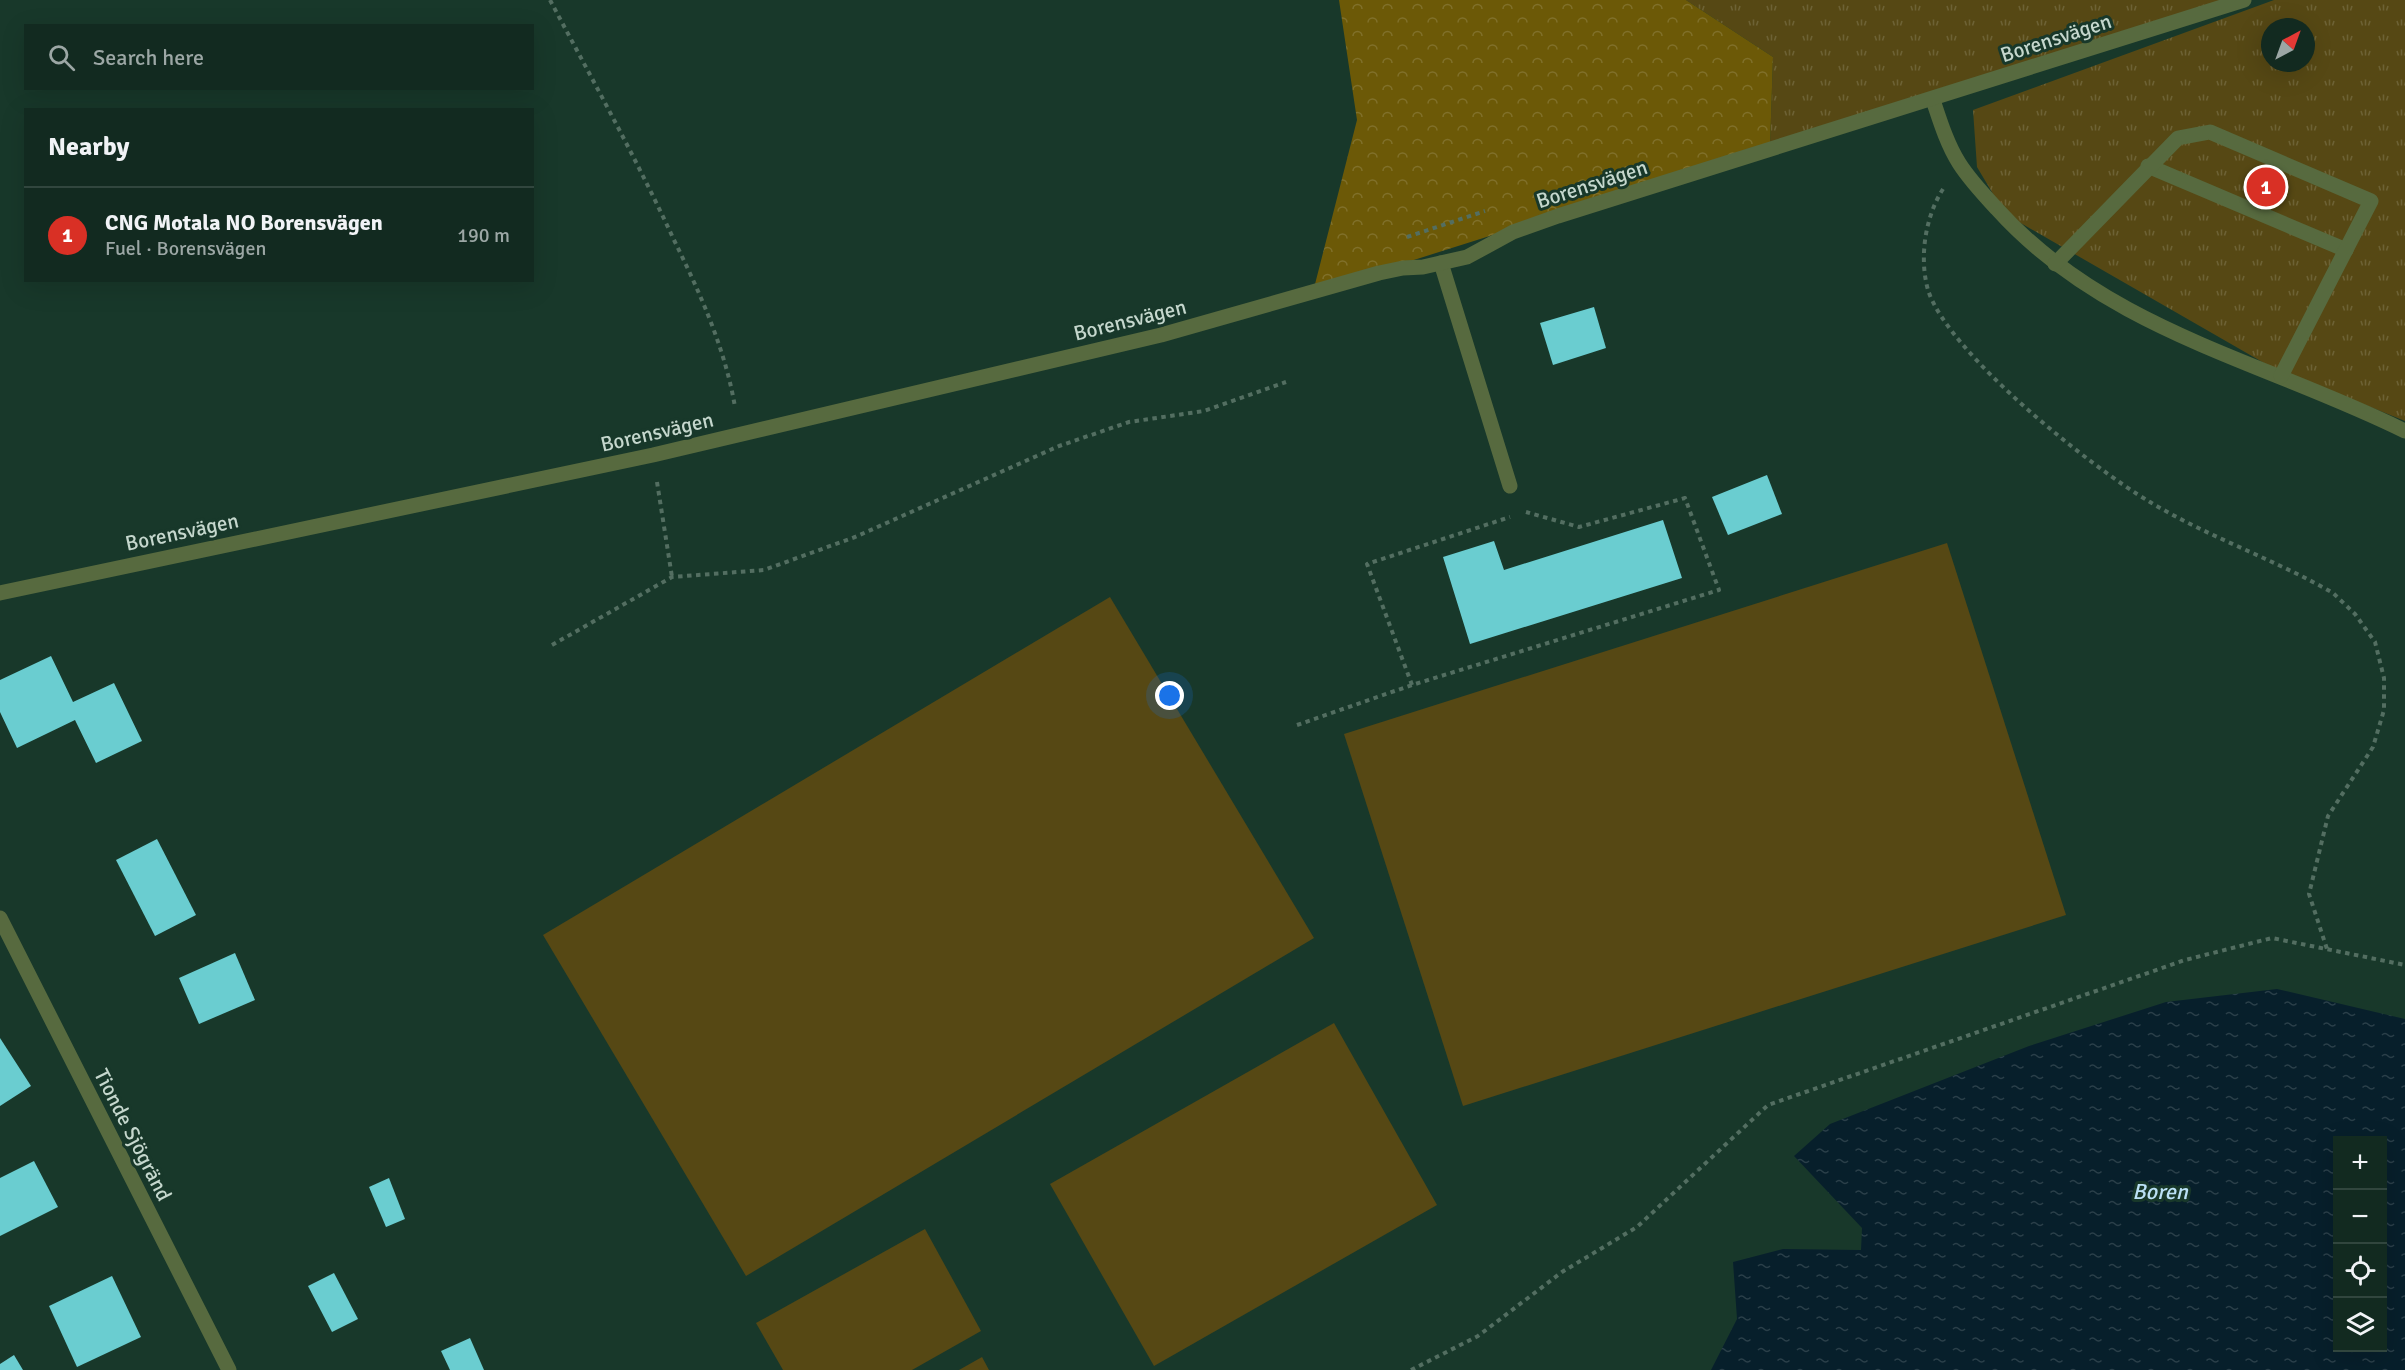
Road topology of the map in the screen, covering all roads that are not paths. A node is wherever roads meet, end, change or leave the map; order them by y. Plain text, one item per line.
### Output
1 (2244, 0) edge
2 (1933, 100) junction
3 (2148, 166) junction
4 (2346, 249) junction
5 (1441, 263) junction
6 (2055, 264) junction
7 (2281, 376) junction
8 (2405, 431) edge
9 (1510, 486) road end
10 (0, 593) edge
11 (0, 918) edge
12 (229, 1370) edge

1 - 2 street, Borensvägen
2 - 5 street, Borensvägen
2 - 6 street
3 - 4 street
3 - 4 street
3 - 6 street
4 - 7 street
5 - 9 street
5 - 10 street, Borensvägen
6 - 7 street
7 - 8 street
11 - 12 street, Tionde Sjögränd

